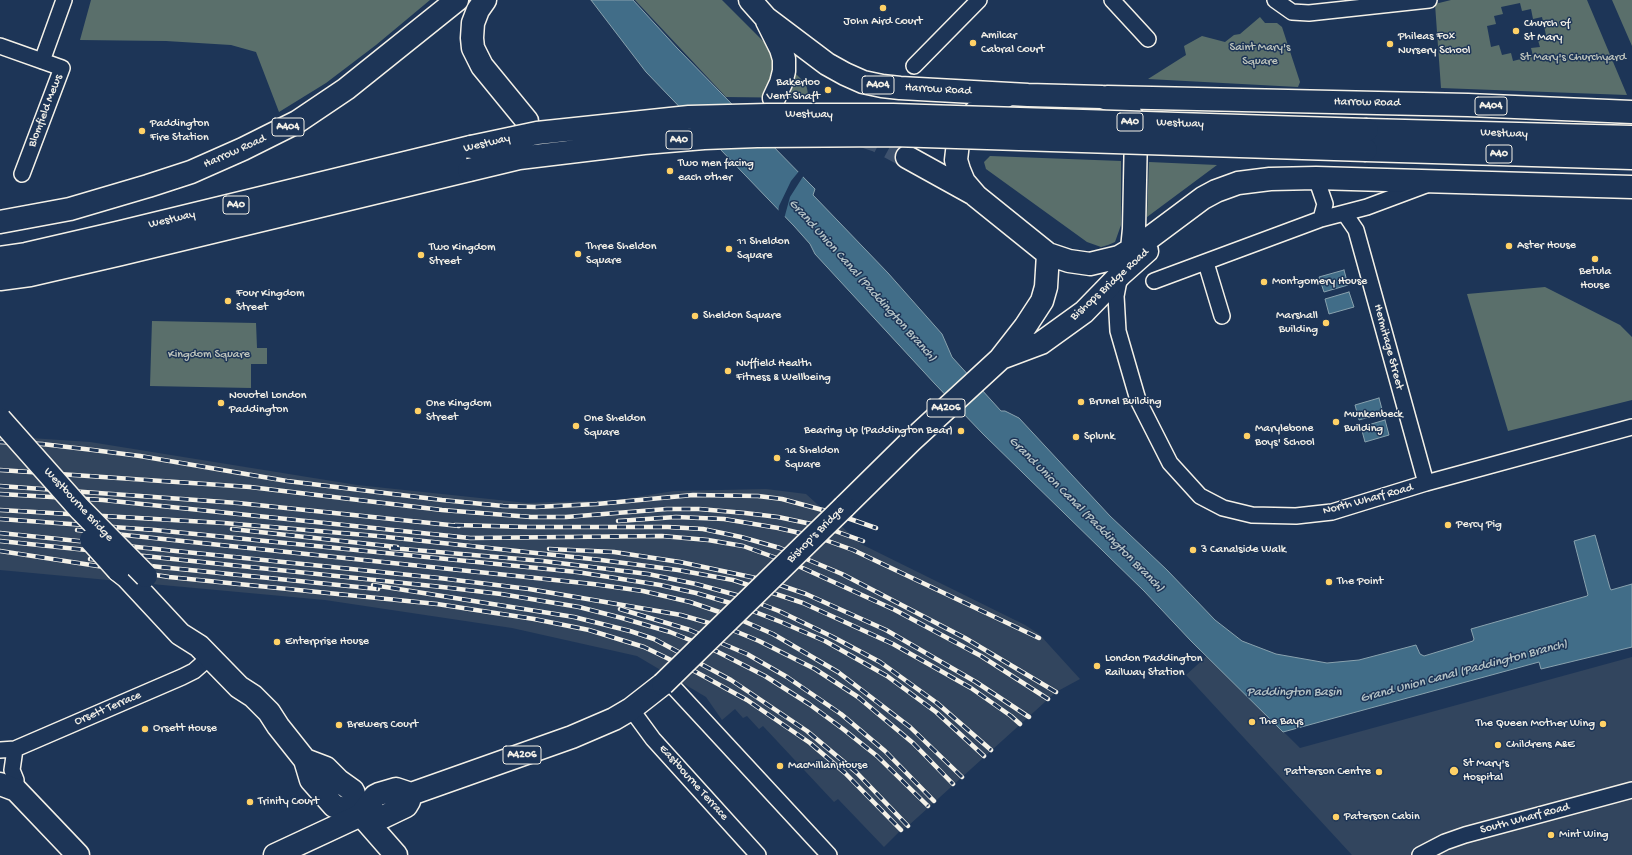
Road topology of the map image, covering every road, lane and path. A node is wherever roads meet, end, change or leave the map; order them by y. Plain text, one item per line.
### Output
1 (64, 0) edge
2 (457, 0) edge
3 (485, 0) edge
4 (750, 0) edge
5 (979, 0) edge
6 (1112, 0) edge
7 (1275, 0) edge
8 (1429, 0) edge
9 (766, 18) junction
10 (1148, 39) dead end
11 (0, 46) edge
12 (42, 61) junction
13 (914, 66) dead end
14 (1010, 94) junction
15 (1102, 97) junction
16 (1632, 112) edge
17 (527, 121) dead end
18 (731, 127) dead end
19 (1632, 138) edge
20 (1366, 140) junction
21 (907, 157) tunnel mouth
22 (1632, 158) edge
23 (22, 174) dead end
24 (1316, 178) junction
25 (1435, 181) junction
26 (1632, 187) edge
27 (976, 196) junction
28 (1189, 209) junction
29 (1345, 214) junction
30 (1321, 219) junction
31 (0, 222) edge
32 (1130, 250) junction
33 (1048, 254) junction
34 (0, 258) edge
35 (1206, 263) junction
36 (1120, 275) junction
37 (0, 279) edge
38 (1154, 281) dead end
39 (1222, 316) dead end
40 (1000, 359) junction
41 (0, 419) edge
42 (1632, 427) edge
43 (0, 439) edge
44 (1426, 483) junction
45 (146, 589) junction
46 (204, 651) junction
47 (665, 682) junction
48 (631, 709) junction
49 (15, 749) junction
50 (0, 750) edge
51 (8, 787) edge
52 (1632, 790) edge
53 (361, 815) junction
54 (751, 853) edge
55 (78, 855) edge
56 (275, 855) edge
57 (396, 855) edge
58 (828, 855) edge
59 (1420, 855) edge

1 - 12 street, Blomfield Mews
2 - 31 main road, Harrow Road / A404
3 - 17 main road
4 - 9 main road, Harrow Road / A404
5 - 13 street
6 - 10 street
7 - 8 street
9 - 14 main road, Harrow Road / A404
9 - 18 main road, Harrow Road / A404, bridge
11 - 12 street, Blomfield Mews
12 - 23 street, Blomfield Mews
14 - 15 main road, Harrow Road
14 - 27 main road
15 - 16 main road, Harrow Road / A404
15 - 32 main road
19 - 20 main road, Westway / A40
20 - 22 main road, Westway / A40
20 - 34 main road, Westway / A40, bridge
20 - 37 main road, Westway / A40, bridge
21 - 27 main road
24 - 25 main road
24 - 28 main road
24 - 30 street
25 - 26 main road
25 - 29 street
27 - 33 main road
28 - 32 main road
28 - 36 main road, Bishops Bridge Road / A4206
29 - 30 street
29 - 44 street, Hermitage Street
30 - 35 street
32 - 33 main road
32 - 36 main road, A4206
33 - 40 main road, A4206
35 - 38 street
35 - 39 street
36 - 40 main road, Bishops Bridge Road / A4206
36 - 44 street, North Wharf Road
40 - 47 main road, Bishop's Bridge / A4206, bridge
41 - 45 main road, Westbourne Bridge, bridge
42 - 44 street, North Wharf Road
43 - 45 main road, Westbourne Bridge, bridge
45 - 46 main road
46 - 49 street, Orsett Terrace
46 - 53 main road
47 - 48 main road, Bishop's Bridge / A4206
47 - 58 street
48 - 53 main road, A4206
48 - 54 street, Eastbourne Terrace
49 - 50 street, Orsett Terrace
49 - 51 street
51 - 55 main road
52 - 59 street, South Wharf Road
53 - 56 main road, A4206
53 - 57 main road

